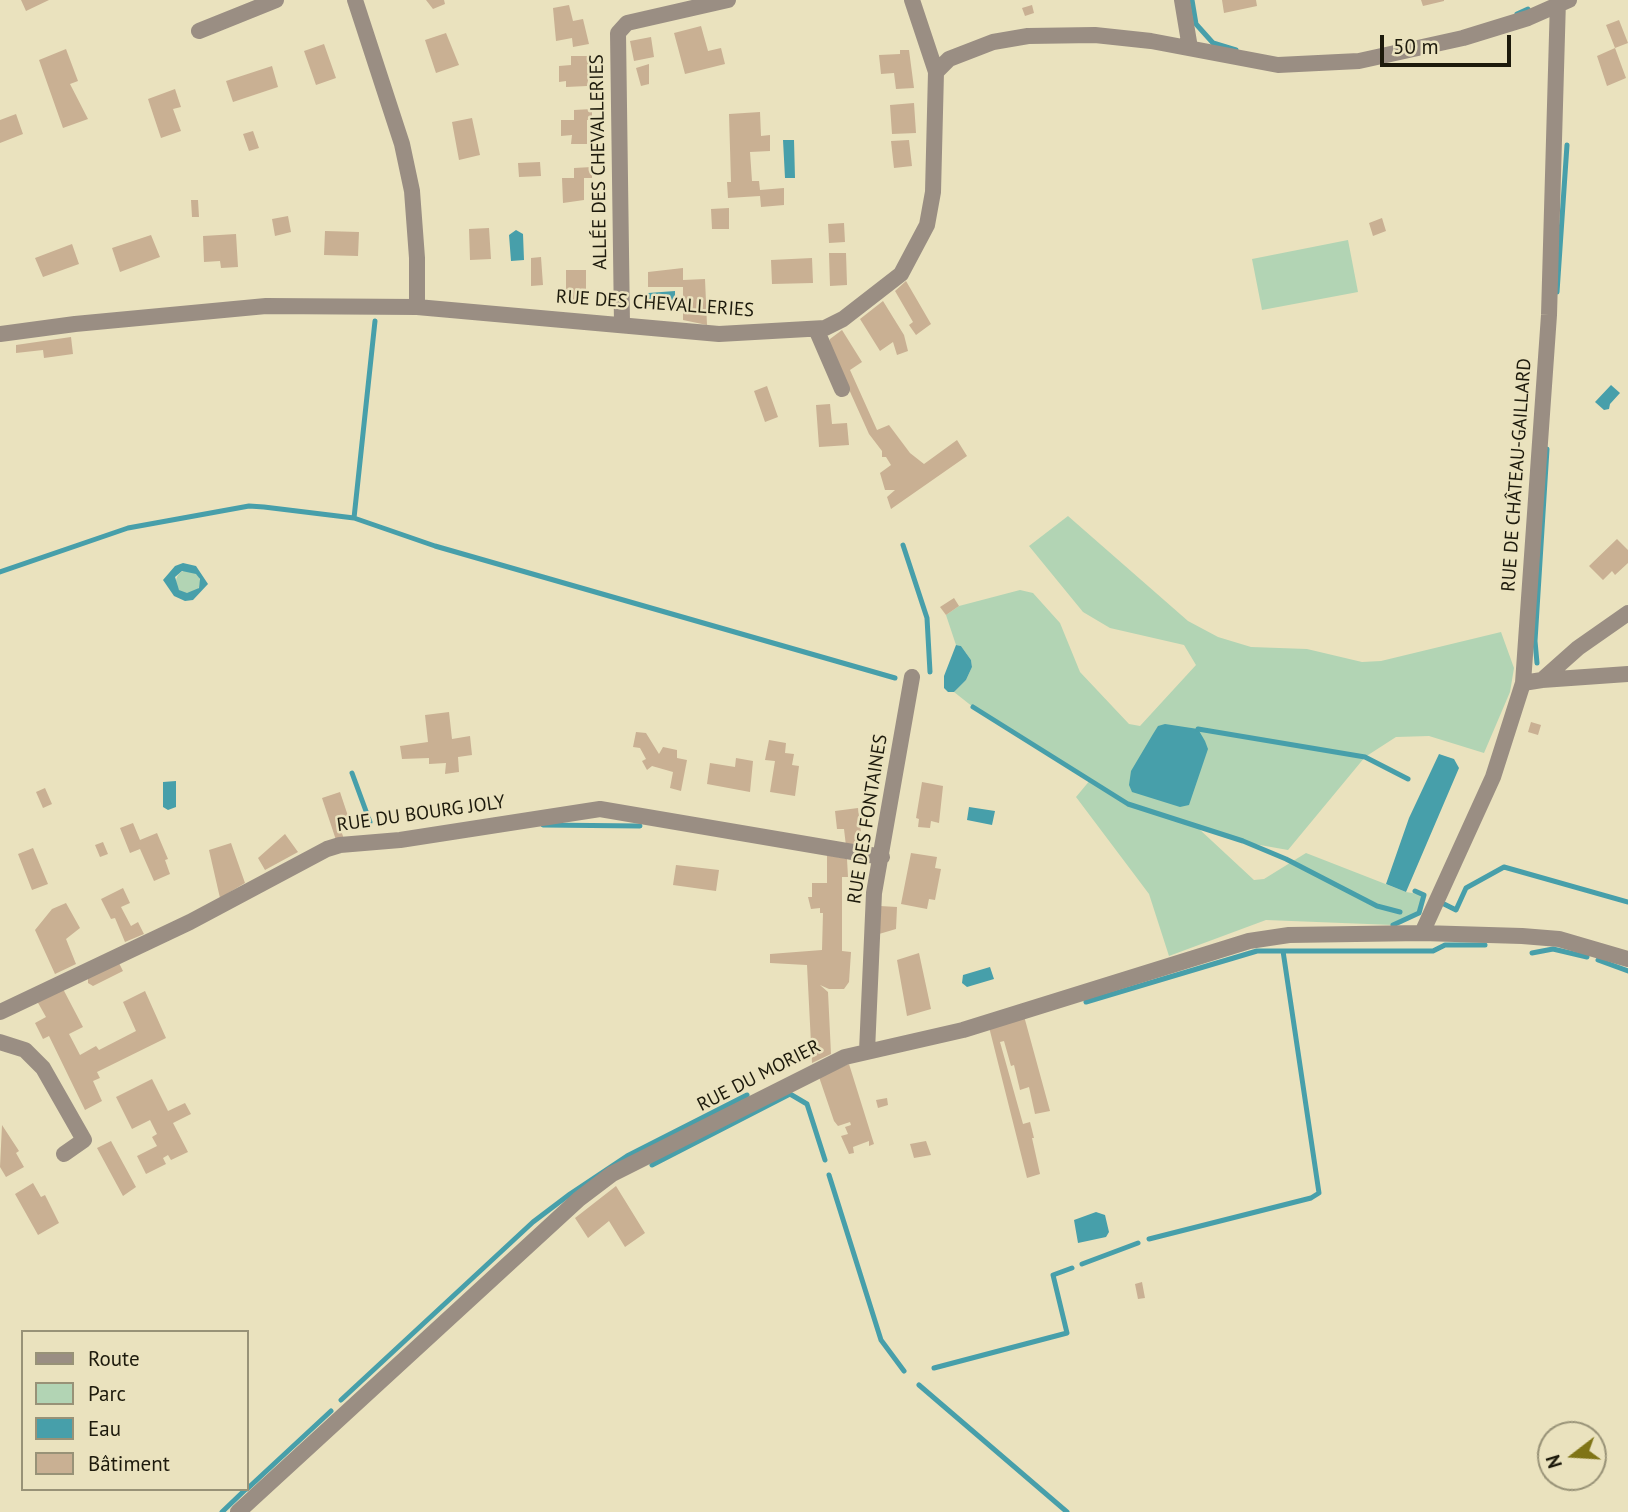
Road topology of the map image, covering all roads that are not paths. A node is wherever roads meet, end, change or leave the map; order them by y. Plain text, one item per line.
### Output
1 (276, 0) edge
2 (355, 0) edge
3 (728, 0) edge
4 (912, 0) edge
5 (1182, 0) edge
6 (1562, 1) edge
7 (199, 31) dead end
8 (1189, 48) junction
9 (936, 72) junction
10 (417, 307) junction
11 (622, 324) junction
12 (816, 329) junction
13 (0, 334) edge
14 (842, 388) dead end
15 (1628, 612) edge
16 (1628, 674) edge
17 (912, 677) dead end
18 (1542, 680) junction
19 (1523, 683) junction
20 (882, 857) junction
21 (1422, 933) junction
22 (1628, 959) edge
23 (0, 1012) edge
24 (0, 1042) edge
25 (867, 1051) junction
26 (64, 1154) dead end
27 (238, 1512) edge

1 - 7 street
2 - 10 street
3 - 11 street, ALLÉE DES CHEVALLERIES
4 - 9 street, RUE DES CHEVALLERIES
5 - 8 street
6 - 8 street
6 - 19 street, RUE DE CHÂTEAU-GAILLARD
8 - 9 street
9 - 12 street, RUE DES CHEVALLERIES
10 - 11 street, RUE DES CHEVALLERIES
10 - 13 street, RUE DES CHEVALLERIES
11 - 12 street, RUE DES CHEVALLERIES
12 - 14 street
15 - 18 street
16 - 18 street
17 - 20 street, RUE DES FONTAINES
18 - 19 street
19 - 21 street, RUE DE CHÂTEAU-GAILLARD
20 - 23 street, RUE DU BOURG JOLY
20 - 25 street, RUE DES FONTAINES
21 - 22 street, RUE DU MORIER
21 - 25 street, RUE DU MORIER
24 - 26 street
25 - 27 street, RUE DU MORIER

